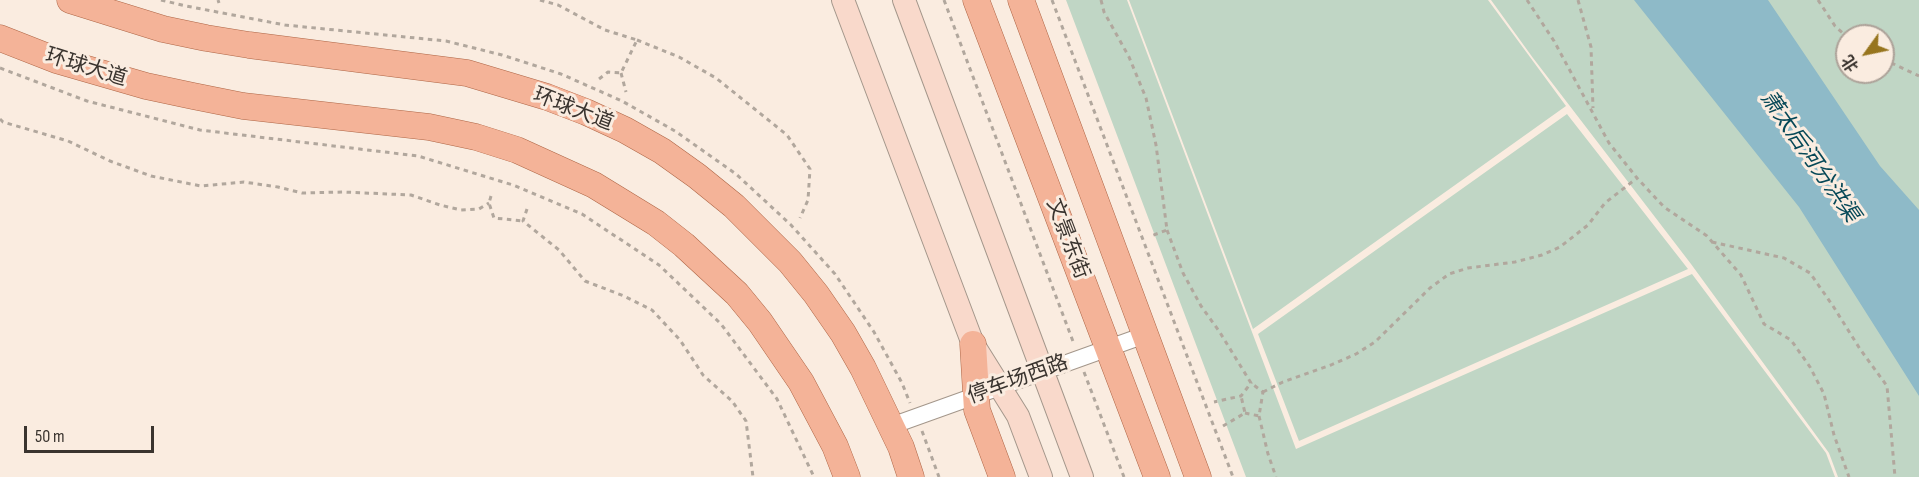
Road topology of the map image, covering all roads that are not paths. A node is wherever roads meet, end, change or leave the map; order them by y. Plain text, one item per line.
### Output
1 (70, 0) edge
2 (843, 0) edge
3 (904, 0) edge
4 (976, 0) edge
5 (1021, 0) edge
6 (0, 38) edge
7 (1145, 335) junction
8 (973, 344) junction
9 (1108, 347) junction
10 (1042, 370) junction
11 (1000, 386) junction
12 (976, 396) junction
13 (891, 426) junction
14 (848, 477) edge
15 (911, 477) edge
16 (1002, 477) edge
17 (1041, 477) edge
18 (1082, 477) edge
19 (1157, 477) edge
20 (1198, 477) edge

1 - 13 main road, 环球大道
2 - 8 street
3 - 10 street
4 - 9 main road, 文景东街
5 - 7 main road, 文景东街
6 - 14 main road, 环球大道
7 - 9 street, 停车场西路
7 - 20 main road, 文景东街
8 - 11 street
8 - 12 main road
9 - 10 street, 停车场西路
9 - 19 main road, 文景东街
10 - 11 street, 停车场西路
10 - 18 street
11 - 12 street, 停车场西路
11 - 17 street
12 - 13 street, 停车场西路
12 - 16 main road
13 - 15 main road, 环球大道

